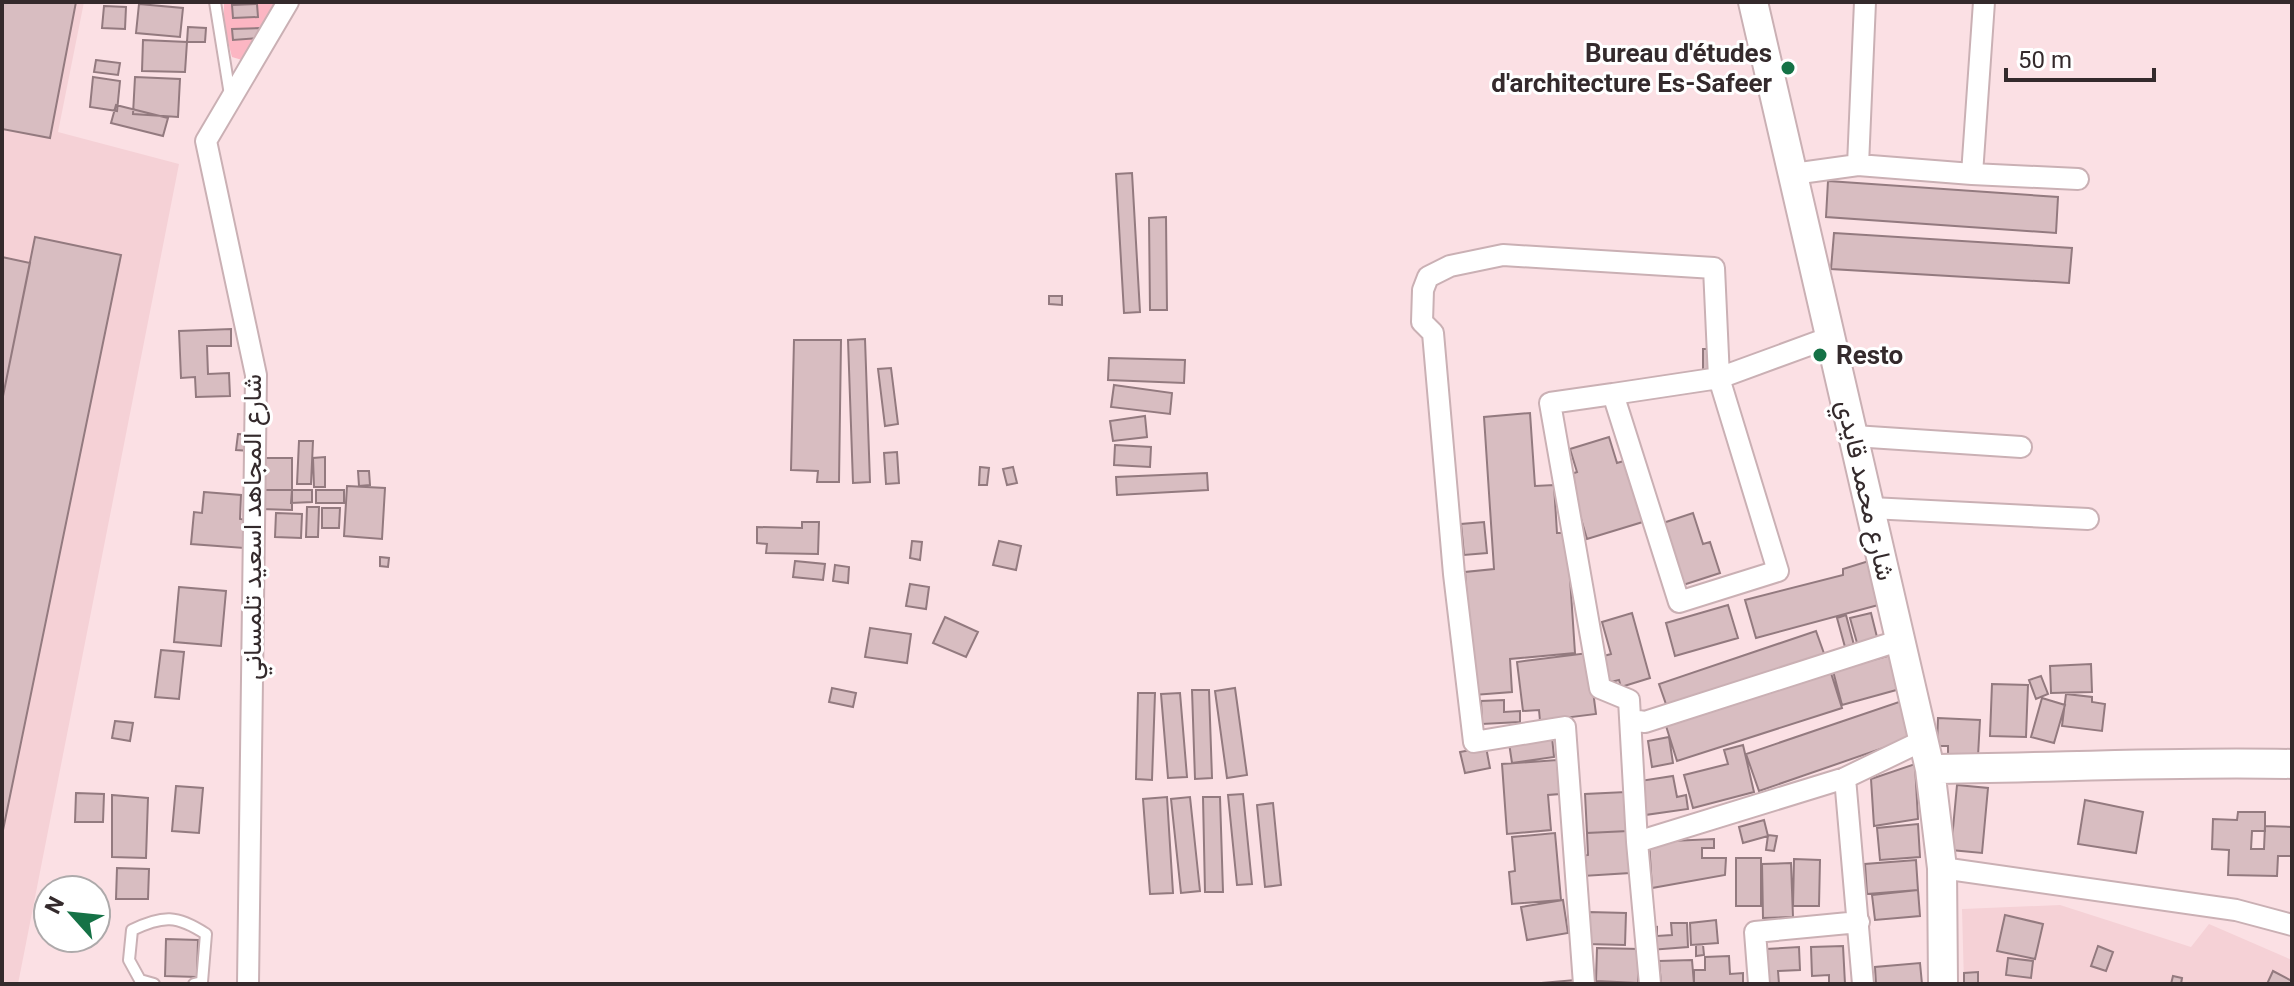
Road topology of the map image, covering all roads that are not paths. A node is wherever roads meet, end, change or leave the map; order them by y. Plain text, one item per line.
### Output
1 (215, 2) edge
2 (288, 2) edge
3 (1753, 2) edge
4 (1865, 2) edge
5 (1984, 2) edge
6 (230, 99) junction
7 (1858, 165) junction
8 (1793, 174) junction
9 (1972, 174) junction
10 (2078, 179) dead end
11 (1831, 337) junction
12 (1719, 378) junction
13 (1613, 394) junction
14 (1854, 436) junction
15 (2021, 447) dead end
16 (1871, 508) junction
17 (2088, 519) dead end
18 (1901, 640) junction
19 (1631, 720) junction
20 (1924, 740) junction
21 (2292, 764) edge
22 (1930, 769) junction
23 (1845, 778) junction
24 (1637, 842) junction
25 (1942, 868) junction
26 (1859, 922) junction
27 (2292, 925) edge
28 (154, 984) edge
29 (194, 984) edge
30 (248, 984) edge
31 (1584, 984) edge
32 (1650, 984) edge
33 (1759, 984) edge
34 (1863, 984) edge
35 (1943, 984) edge

1 - 6 lane
2 - 6 street, شارع المجاهد اسعيد تلمساني
3 - 8 main road, شارع محمد قايدي
4 - 7 street
5 - 9 street
6 - 30 street, شارع المجاهد اسعيد تلمساني
7 - 8 street
7 - 9 street
8 - 11 main road, شارع محمد قايدي
9 - 10 street
11 - 12 street
11 - 14 main road, شارع محمد قايدي
12 - 13 street
12 - 13 street
12 - 31 street
13 - 19 street
14 - 15 street
14 - 16 main road, شارع محمد قايدي
16 - 17 street
16 - 18 main road, شارع محمد قايدي
18 - 19 street
18 - 20 main road, شارع محمد قايدي
19 - 24 street
20 - 22 main road, شارع محمد قايدي
20 - 23 street
21 - 22 main road
22 - 25 main road, شارع محمد قايدي
23 - 24 street
23 - 26 street
24 - 32 street
25 - 27 street
25 - 35 main road, شارع محمد قايدي
26 - 33 street
26 - 34 street
28 - 29 lane

